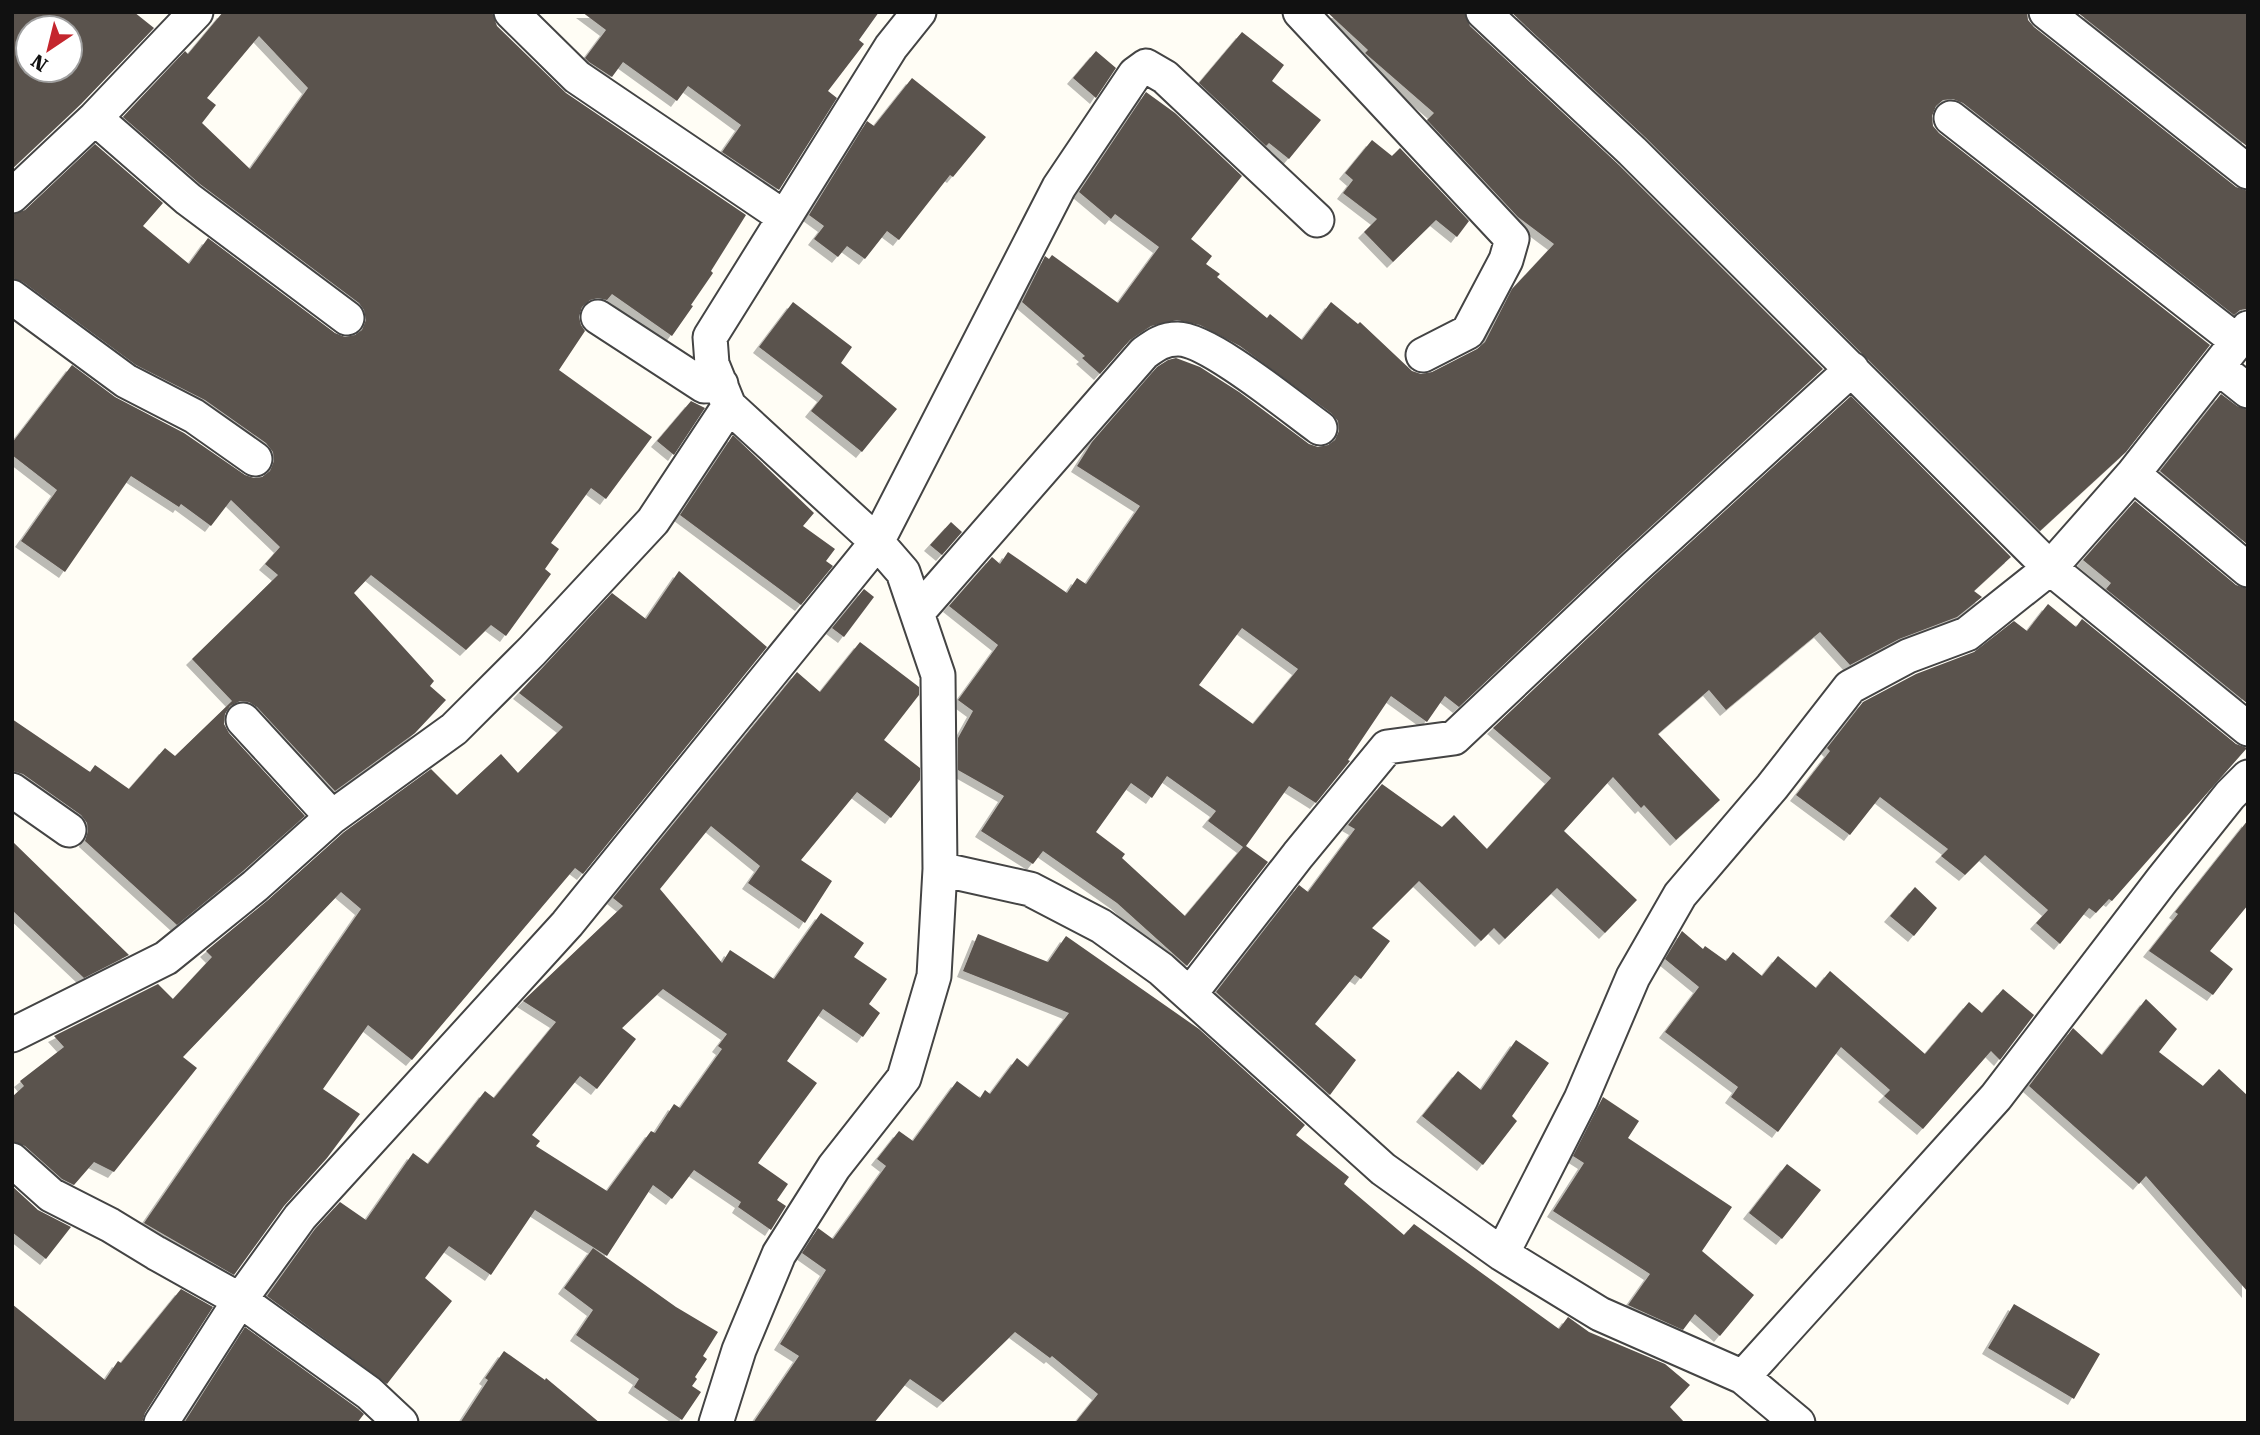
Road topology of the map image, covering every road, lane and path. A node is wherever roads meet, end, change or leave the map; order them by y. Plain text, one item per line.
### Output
1 (196, 12) edge
2 (511, 12) edge
3 (919, 12) edge
4 (1300, 12) edge
5 (1483, 12) edge
6 (2046, 12) edge
7 (94, 118) junction
8 (1951, 118) dead end
9 (2248, 172) edge
10 (12, 196) edge
11 (784, 217) junction
12 (1317, 220) dead end
13 (12, 297) edge
14 (598, 317) dead end
15 (347, 318) dead end
16 (2235, 346) edge
17 (1423, 355) dead end
18 (1852, 369) junction
19 (2248, 391) edge
20 (725, 395) junction
21 (1320, 428) dead end
22 (255, 459) dead end
23 (2133, 474) junction
24 (877, 542) junction
25 (2050, 568) junction
26 (2248, 570) edge
27 (917, 613) junction
28 (243, 720) dead end
29 (2248, 729) edge
30 (2248, 777) edge
31 (12, 790) edge
32 (331, 817) junction
33 (69, 830) dead end
34 (940, 869) junction
35 (1190, 994) junction
36 (12, 1035) edge
37 (12, 1160) edge
38 (1503, 1254) junction
39 (240, 1300) junction
40 (1743, 1377) junction
41 (160, 1423) edge
42 (401, 1423) edge
43 (716, 1423) edge
44 (1798, 1423) edge

1 - 7 street
2 - 11 street
3 - 11 street
4 - 17 street
5 - 18 street
6 - 9 street
7 - 10 street
7 - 15 street
8 - 16 street
11 - 20 street
12 - 24 street
13 - 22 street
14 - 20 street
16 - 19 street
16 - 23 street
18 - 25 street
18 - 35 street
20 - 24 street
20 - 32 street
21 - 27 street
23 - 25 street
23 - 26 street
24 - 27 street
24 - 39 street
25 - 29 street
25 - 38 street
27 - 34 street
28 - 32 street
30 - 40 street
31 - 33 street
32 - 36 street
34 - 35 street
34 - 43 street
35 - 38 street
37 - 39 street
38 - 40 street
39 - 41 street
39 - 42 street
40 - 44 street

